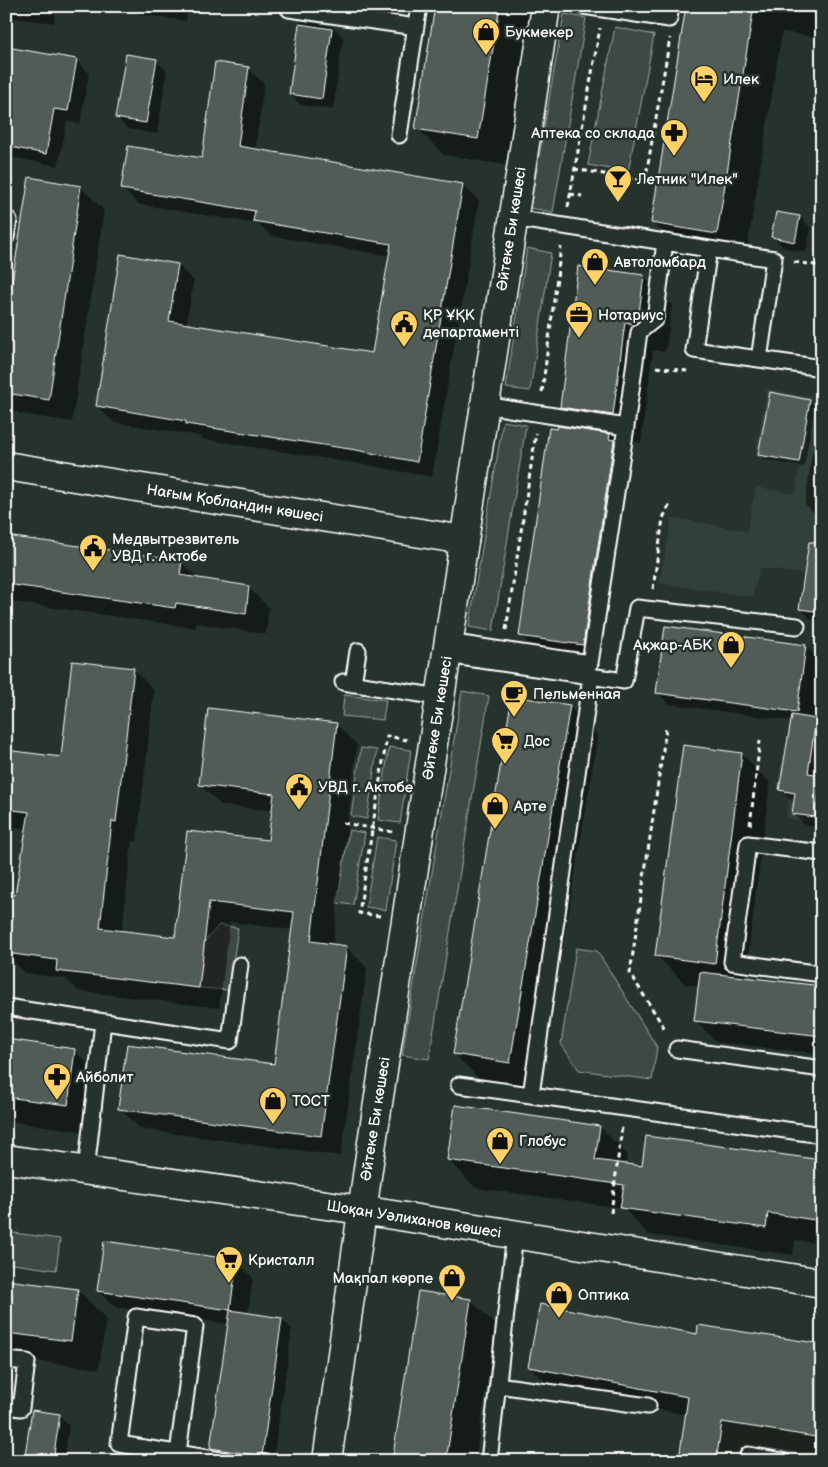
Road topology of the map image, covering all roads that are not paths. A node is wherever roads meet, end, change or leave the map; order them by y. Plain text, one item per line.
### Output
1 (419, 6) edge
2 (546, 6) edge
3 (583, 6) edge
4 (672, 6) edge
5 (289, 9) dead end
6 (416, 26) junction
7 (399, 135) dead end
8 (513, 218) junction
9 (6, 219) edge
10 (6, 237) edge
11 (665, 242) junction
12 (709, 249) junction
13 (759, 359) junction
14 (822, 368) edge
15 (484, 405) junction
16 (626, 427) junction
17 (6, 466) edge
18 (464, 540) junction
19 (797, 626) dead end
20 (447, 649) junction
21 (358, 650) dead end
22 (591, 676) junction
23 (440, 697) junction
24 (822, 853) edge
25 (240, 965) dead end
26 (822, 974) edge
27 (6, 1007) edge
28 (103, 1022) junction
29 (677, 1049) road end
30 (822, 1070) edge
31 (459, 1085) dead end
32 (531, 1095) junction
33 (822, 1135) edge
34 (6, 1160) edge
35 (86, 1171) junction
36 (361, 1210) junction
37 (515, 1234) junction
38 (822, 1283) edge
39 (6, 1360) edge
40 (498, 1385) junction
41 (6, 1406) edge
42 (648, 1406) dead end
43 (178, 1453) junction
44 (748, 1455) dead end
45 (227, 1461) edge
46 (327, 1461) edge
47 (489, 1461) edge
48 (782, 1461) edge

1 - 6 lane
2 - 8 street, Әйтеке Би көшесі
3 - 4 lane
5 - 6 lane
6 - 7 lane
8 - 11 lane
8 - 15 street, Әйтеке Би көшесі
9 - 10 lane
11 - 12 lane
11 - 16 lane
12 - 13 lane
12 - 13 lane
13 - 14 lane
15 - 16 lane
15 - 18 street, Әйтеке Би көшесі
16 - 20 lane
17 - 18 street, Нағым Қобландин көшесі
18 - 20 street, Әйтеке Би көшесі
19 - 22 lane
20 - 22 lane
20 - 23 street, Әйтеке Би көшесі
21 - 23 lane
22 - 32 lane
23 - 36 street, Әйтеке Би көшесі
24 - 26 lane
25 - 28 lane
27 - 28 lane
28 - 35 lane
29 - 30 lane
31 - 32 lane
32 - 33 lane
34 - 35 street, Шоқан Уәлиханов көшесі
35 - 36 street, Шоқан Уәлиханов көшесі
36 - 37 street, Шоқан Уәлиханов көшесі
36 - 46 street, Әйтеке Би көшесі
37 - 38 street, Шоқан Уәлиханов көшесі
37 - 40 lane
39 - 41 lane
40 - 42 lane
40 - 47 lane
43 - 43 lane
43 - 45 lane
44 - 48 lane

